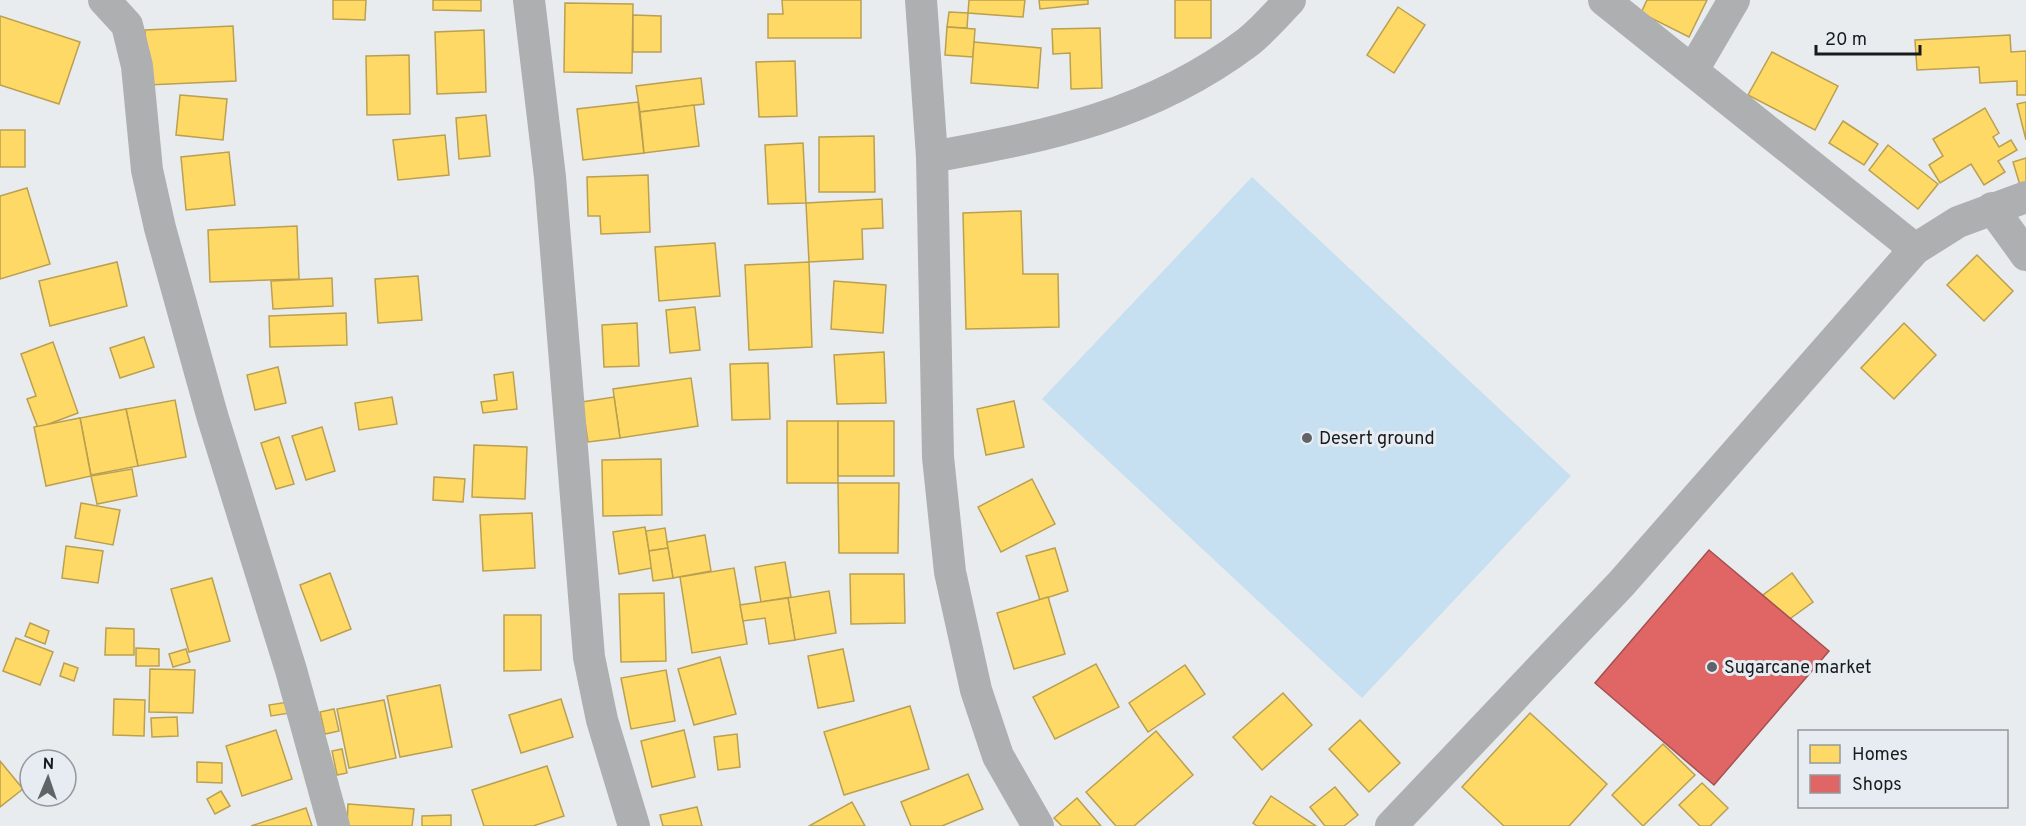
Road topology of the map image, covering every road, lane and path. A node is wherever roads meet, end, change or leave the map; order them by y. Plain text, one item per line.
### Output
1 (104, 0) edge
2 (530, 0) edge
3 (921, 0) edge
4 (1290, 0) edge
5 (1604, 0) edge
6 (1734, 0) edge
7 (1693, 70) junction
8 (932, 157) junction
9 (2026, 197) edge
10 (1992, 208) junction
11 (1916, 249) junction
12 (2026, 255) edge
13 (334, 826) edge
14 (634, 826) edge
15 (1038, 826) edge
16 (1391, 826) edge

1 - 13 street
2 - 14 street
3 - 8 street
4 - 8 street
5 - 7 street
6 - 7 street
7 - 11 street
8 - 15 street
9 - 10 street
10 - 11 street
10 - 12 street
11 - 16 street

